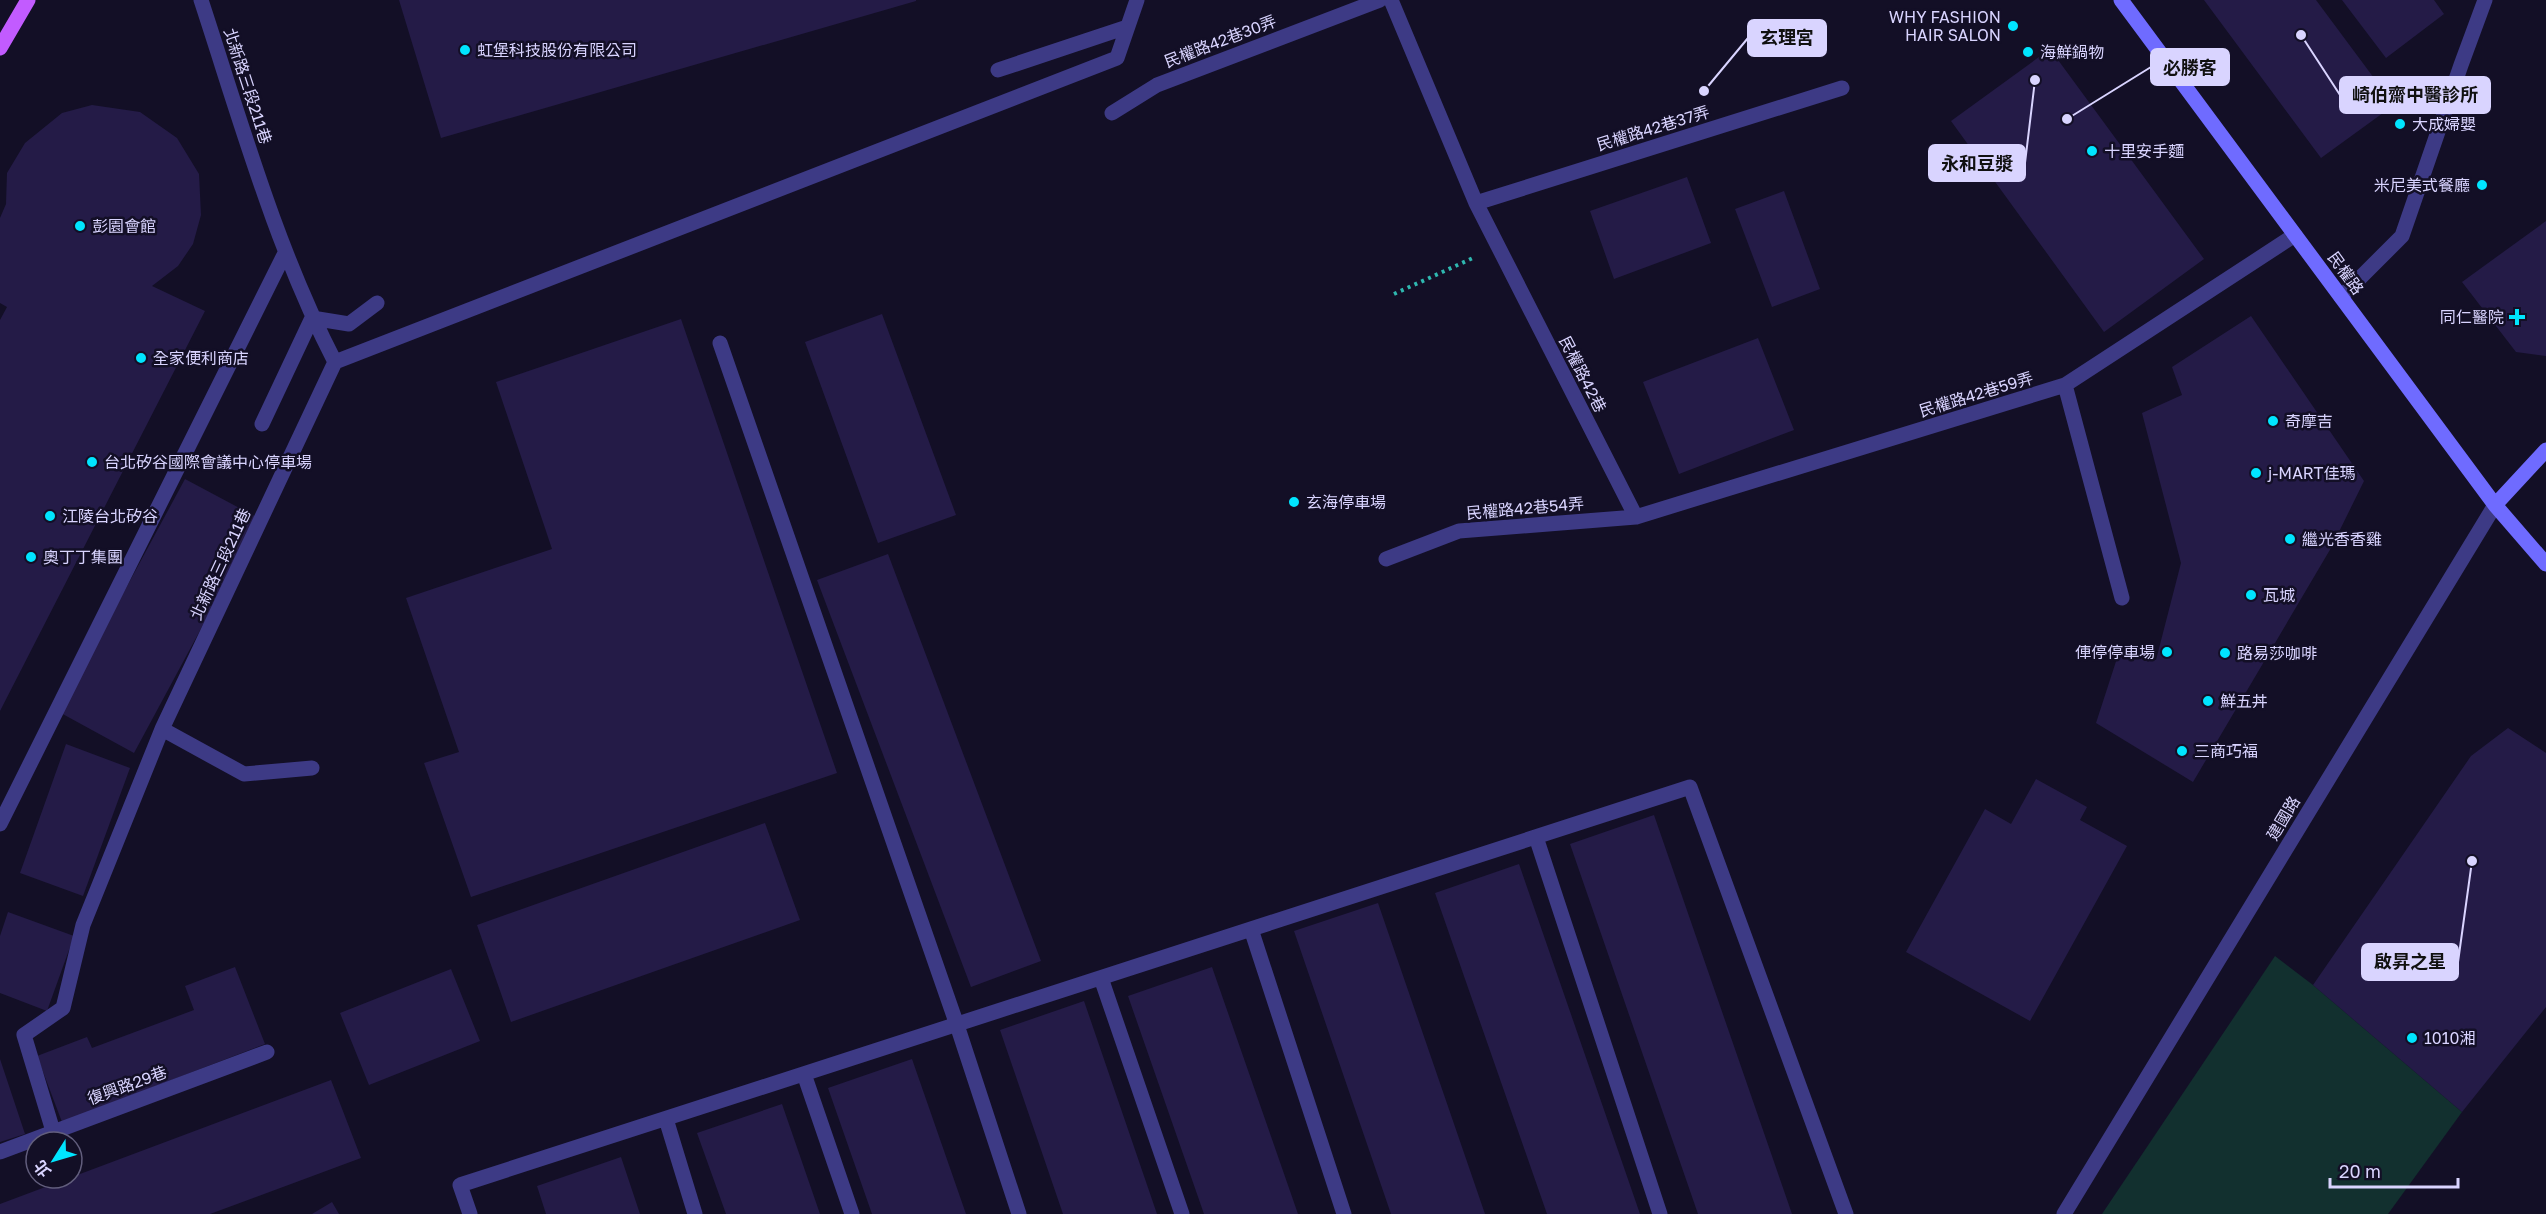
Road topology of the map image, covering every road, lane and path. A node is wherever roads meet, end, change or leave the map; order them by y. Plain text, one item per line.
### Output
1 (28, 0) edge
2 (201, 0) edge
3 (1137, 0) edge
4 (1380, 0) edge
5 (1391, 0) edge
6 (2121, 0) edge
7 (2485, 0) edge
8 (1127, 27) junction
9 (1, 47) edge
10 (998, 70) dead end
11 (1842, 88) dead end
12 (1112, 113) dead end
13 (1476, 203) junction
14 (2295, 235) junction
15 (1498, 247) junction
16 (285, 253) junction
17 (1394, 294) dead end
18 (2341, 297) junction
19 (377, 303) dead end
20 (312, 318) junction
21 (720, 343) dead end
22 (335, 362) junction
23 (2065, 385) junction
24 (262, 424) dead end
25 (2546, 450) edge
26 (2495, 505) junction
27 (1636, 517) junction
28 (1386, 559) dead end
29 (2546, 564) edge
30 (2122, 598) dead end
31 (162, 729) junction
32 (312, 768) dead end
33 (0, 824) edge
34 (1536, 837) junction
35 (1251, 929) junction
36 (1101, 978) junction
37 (957, 1025) junction
38 (267, 1052) dead end
39 (804, 1074) junction
40 (666, 1119) junction
41 (53, 1130) edge
42 (56, 1130) edge
43 (24, 1142) edge
44 (0, 1152) edge
45 (470, 1214) edge
46 (695, 1214) edge
47 (852, 1214) edge
48 (1019, 1214) edge
49 (1182, 1214) edge
50 (1344, 1214) edge
51 (1660, 1214) edge
52 (1846, 1214) edge
53 (2064, 1214) edge

1 - 9 main road
2 - 16 street, 北新路三段211巷
3 - 8 street
4 - 12 street, 民權路42巷30弄
5 - 13 street, 民權路42巷
6 - 14 street, 民權路
7 - 18 street
8 - 10 street
8 - 22 street
11 - 13 street, 民權路42巷37弄
13 - 15 street, 民權路42巷
14 - 18 street, 民權路
14 - 23 street, 民權路42巷59弄
15 - 17 path
15 - 27 street, 民權路42巷
16 - 20 street, 北新路三段211巷
16 - 33 street
18 - 26 street, 民權路
19 - 20 street
20 - 22 street, 北新路三段211巷
20 - 24 street
21 - 37 street
22 - 31 street, 北新路三段211巷
23 - 27 street, 民權路42巷59弄
23 - 30 street
25 - 26 street, 建國路
26 - 29 street, 民權路
26 - 53 street, 建國路
27 - 28 street, 民權路42巷54弄
31 - 32 street
31 - 41 street, 北新路三段211巷
34 - 35 street
34 - 51 street
34 - 52 street
35 - 36 street
35 - 50 street
36 - 37 street
36 - 49 street
37 - 39 street
37 - 48 street
38 - 42 street, 復興路29巷
39 - 40 street
39 - 47 street
40 - 45 street
40 - 46 street
43 - 44 street, 復興路29巷

